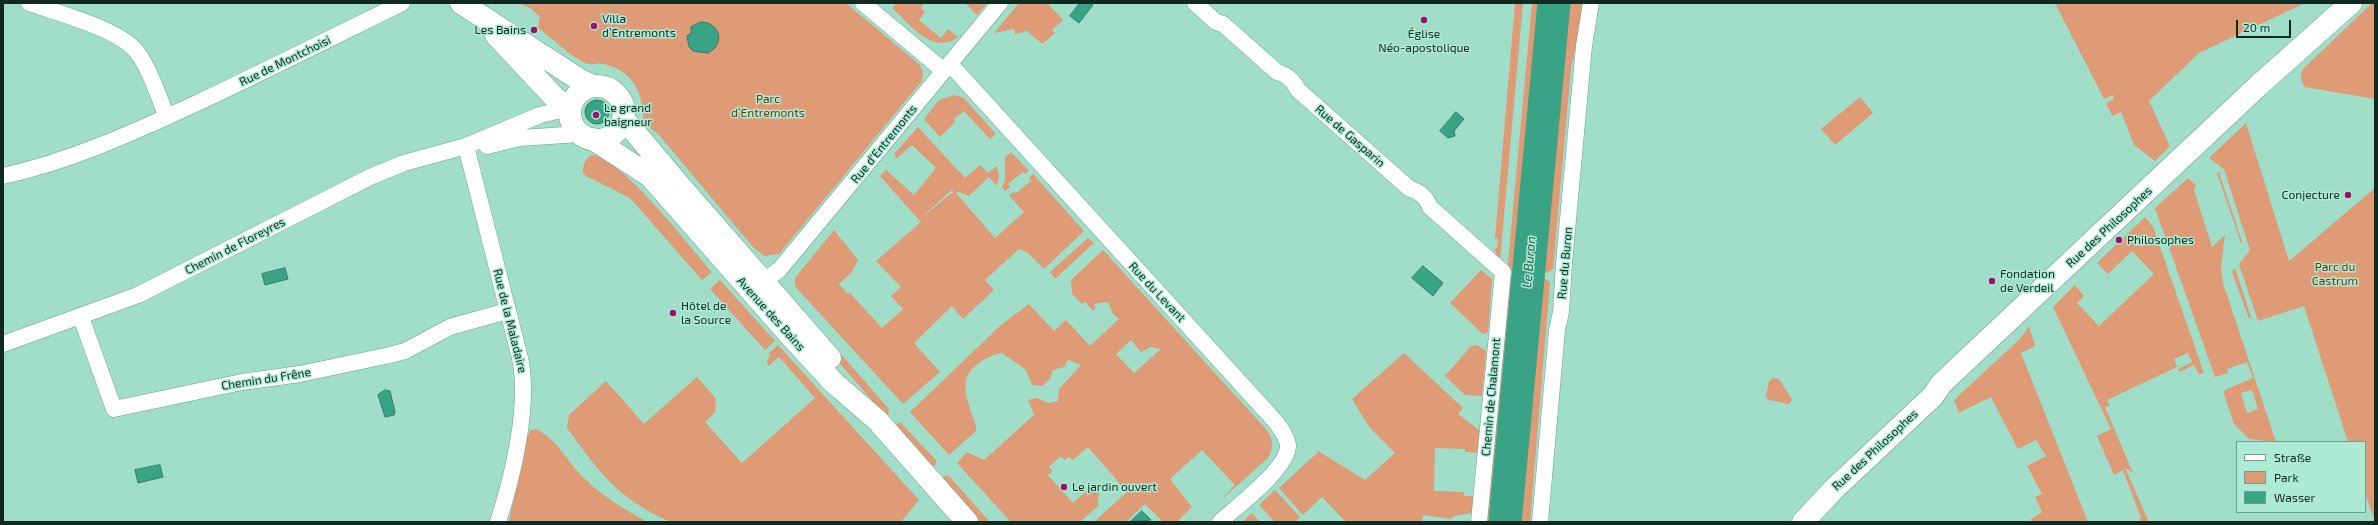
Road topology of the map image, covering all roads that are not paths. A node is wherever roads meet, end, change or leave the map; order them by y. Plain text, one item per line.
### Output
1 (29, 3) edge
2 (402, 3) edge
3 (863, 3) edge
4 (1000, 3) edge
5 (1195, 3) edge
6 (1591, 3) edge
7 (2351, 3) edge
8 (467, 8) edge
9 (947, 68) junction
10 (593, 86) junction
11 (570, 108) junction
12 (167, 117) junction
13 (623, 118) junction
14 (586, 136) junction
15 (466, 146) junction
16 (3, 176) edge
17 (671, 202) junction
18 (1503, 272) joint
19 (764, 282) junction
20 (508, 311) junction
21 (81, 317) junction
22 (3, 344) edge
23 (877, 420) junction
24 (498, 522) edge
25 (967, 522) edge
26 (1220, 522) edge
27 (1479, 522) edge
28 (1540, 522) edge
29 (1803, 522) edge

1 - 12 street
2 - 12 street, Rue de Montchoisi
3 - 9 street, Rue du Levant
4 - 9 street, Rue d'Entremonts
5 - 18 street, Rue de Gasparin
6 - 28 street, Rue du Buron
7 - 29 main road, Rue des Philosophes
8 - 10 main road
8 - 11 main road
9 - 19 street, Rue d'Entremonts
9 - 26 street, Rue du Levant
10 - 11 main road
10 - 13 main road
11 - 14 main road
11 - 15 street, Chemin de Floreyres
12 - 16 street, Rue de Montchoisi
13 - 14 main road
13 - 19 main road, Avenue des Bains
14 - 15 street, Chemin de Floreyres
14 - 17 main road, Avenue des Bains
15 - 20 street, Rue de la Maladaire
15 - 21 street, Chemin de Floreyres
17 - 19 street, Avenue des Bains
17 - 23 main road, Avenue des Bains
18 - 27 street, Chemin de Chalamont
19 - 23 main road, Avenue des Bains
20 - 21 street, Chemin du Frêne
20 - 24 street, Rue de la Maladaire
21 - 22 street, Chemin de Floreyres
23 - 25 main road, Avenue des Bains

